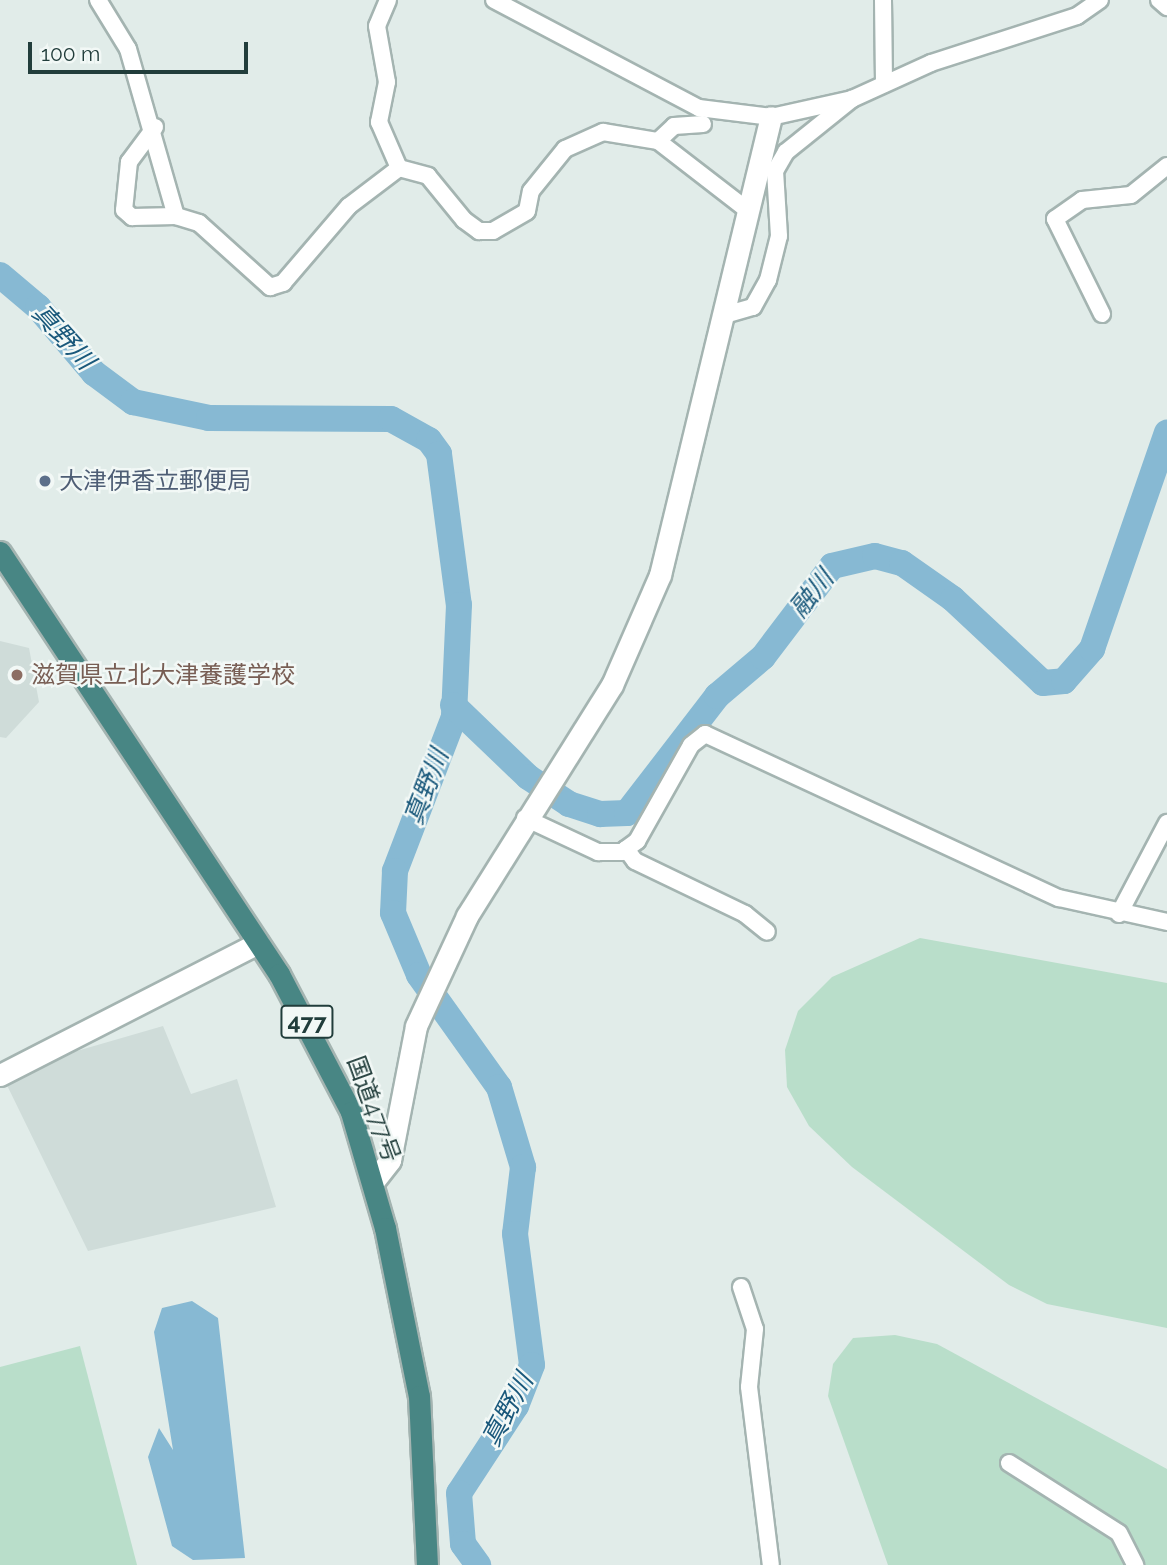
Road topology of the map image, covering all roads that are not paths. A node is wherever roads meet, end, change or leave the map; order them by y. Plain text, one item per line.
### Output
1 (98, 0) edge
2 (388, 0) edge
3 (494, 0) edge
4 (883, 0) edge
5 (1100, 0) edge
6 (1159, 0) edge
7 (1167, 7) edge
8 (884, 84) junction
9 (852, 99) junction
10 (771, 117) junction
11 (702, 124) dead end
12 (155, 127) junction
13 (657, 141) junction
14 (1167, 166) edge
15 (399, 168) junction
16 (750, 212) junction
17 (176, 216) junction
18 (729, 314) junction
19 (1102, 314) dead end
20 (0, 552) edge
21 (524, 818) junction
22 (1167, 823) edge
23 (626, 849) junction
24 (1119, 914) junction
25 (1167, 922) edge
26 (767, 932) dead end
27 (258, 943) junction
28 (0, 1075) edge
29 (373, 1182) junction
30 (741, 1287) dead end
31 (1009, 1463) dead end
32 (428, 1565) edge
33 (771, 1565) edge
34 (1135, 1565) edge

1 - 12 street
2 - 15 street
3 - 10 street
4 - 8 street
5 - 8 street
6 - 7 street
8 - 9 street
9 - 10 street
9 - 18 street
10 - 16 street
11 - 13 street
12 - 17 street
12 - 17 street
13 - 15 street
13 - 16 street
14 - 19 street
15 - 17 street
16 - 18 street
18 - 21 street
20 - 27 highway, 国道477号 / 477
21 - 23 street
21 - 29 street
22 - 24 street
23 - 24 street
23 - 26 street
24 - 25 street
27 - 28 street
27 - 29 highway, 国道477号 / 477
29 - 32 highway, 国道477号 / 477
30 - 33 street
31 - 34 street

